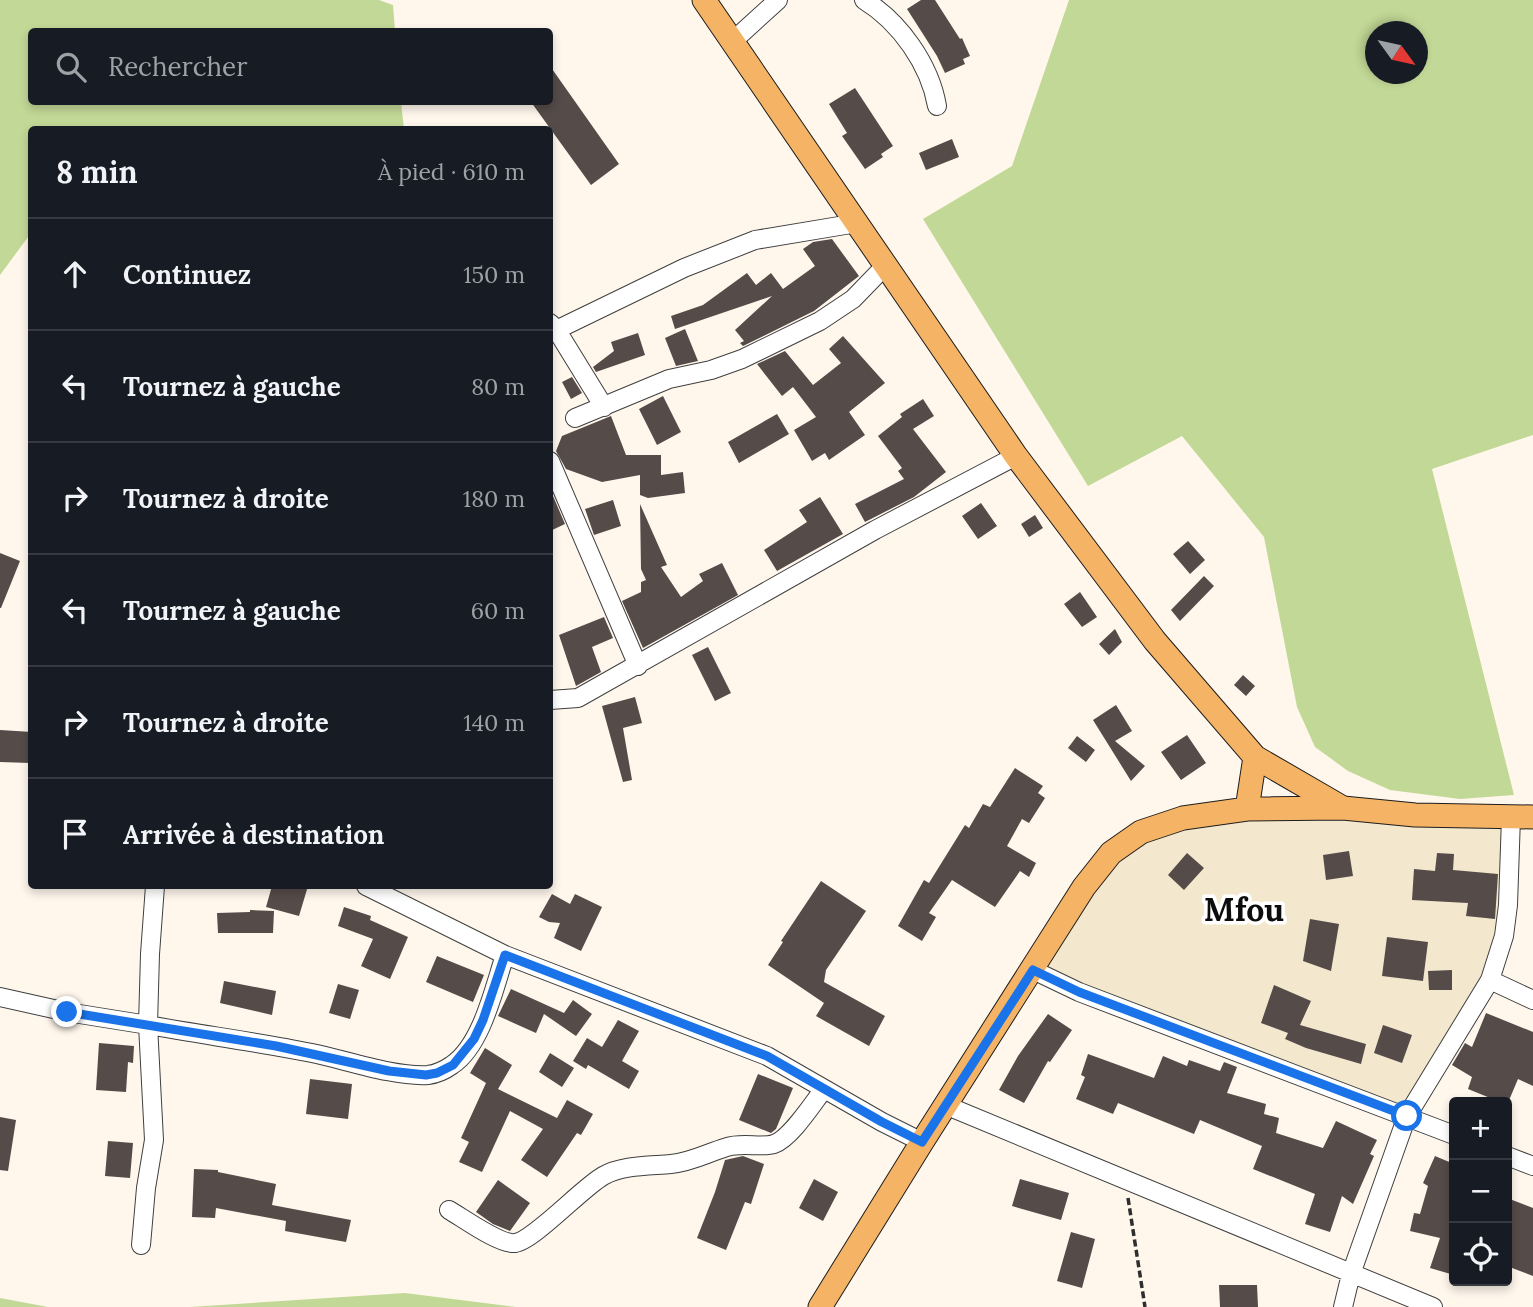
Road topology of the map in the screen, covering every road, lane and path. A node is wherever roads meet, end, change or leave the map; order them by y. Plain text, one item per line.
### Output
1 (704, 0) edge
2 (778, 0) edge
3 (864, 0) edge
4 (733, 41) junction
5 (937, 106) dead end
6 (857, 223) junction
7 (886, 265) junction
8 (553, 328) edge
9 (553, 330) edge
10 (604, 407) junction
11 (575, 418) dead end
12 (1016, 456) junction
13 (553, 468) edge
14 (638, 666) junction
15 (553, 700) edge
16 (1255, 757) junction
17 (1343, 808) junction
18 (1247, 809) junction
19 (1522, 817) edge
20 (155, 889) edge
21 (372, 889) edge
22 (505, 955) junction
23 (1033, 970) junction
24 (1490, 981) junction
25 (0, 997) edge
26 (1533, 1000) edge
27 (148, 1025) junction
28 (824, 1089) junction
29 (945, 1105) junction
30 (1407, 1116) junction
31 (1449, 1133) edge
32 (922, 1142) junction
33 (1512, 1158) edge
34 (1533, 1166) edge
35 (1127, 1182) junction
36 (449, 1210) dead end
37 (141, 1245) dead end
38 (1352, 1274) junction
39 (820, 1307) edge
40 (1145, 1307) edge
41 (1342, 1307) edge
42 (1433, 1307) edge

1 - 4 main road
2 - 4 street
3 - 5 street
4 - 6 main road
6 - 7 main road
6 - 8 street
7 - 10 street
7 - 12 main road
9 - 10 street
10 - 11 street
12 - 14 street
12 - 16 main road
13 - 14 street
14 - 15 street
16 - 17 main road
16 - 18 main road
17 - 18 main road
17 - 19 main road
18 - 23 main road
19 - 24 street
20 - 27 street
21 - 22 street
22 - 27 street
22 - 28 street
23 - 29 main road
23 - 30 street
24 - 26 street
24 - 30 street
25 - 27 street
27 - 37 street
28 - 32 street
28 - 36 street
29 - 32 main road
29 - 35 street
30 - 31 street
30 - 38 street
32 - 39 main road
33 - 34 street
35 - 38 street
35 - 40 path
38 - 41 street
38 - 42 street

